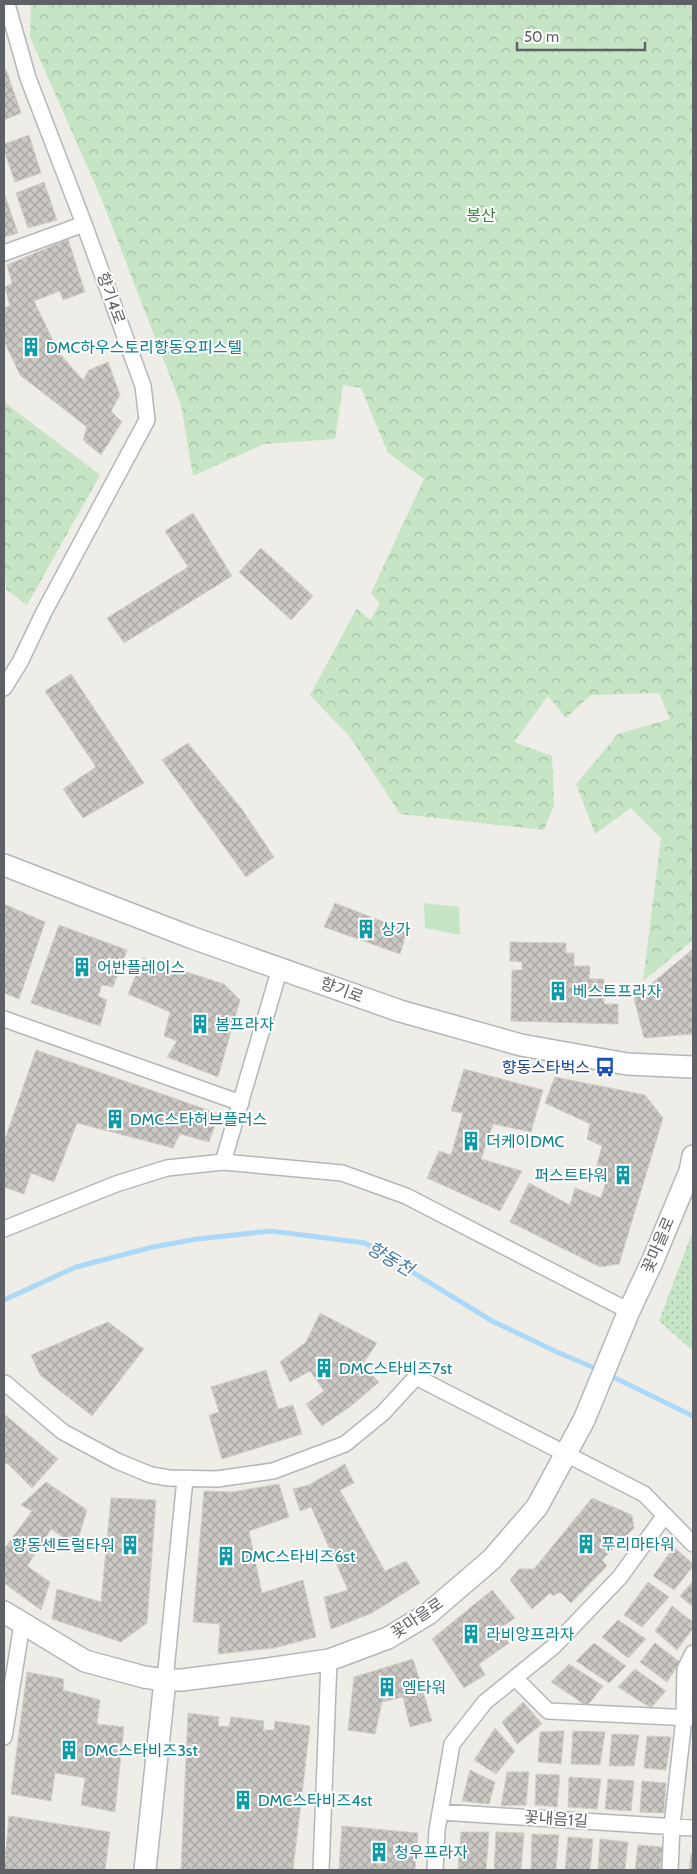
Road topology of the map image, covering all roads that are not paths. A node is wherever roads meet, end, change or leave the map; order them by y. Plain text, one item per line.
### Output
1 (7, 4) edge
2 (84, 224) junction
3 (4, 254) edge
4 (4, 688) edge
5 (4, 865) edge
6 (280, 968) junction
7 (4, 1019) edge
8 (693, 1067) edge
9 (241, 1103) junction
10 (693, 1156) edge
11 (224, 1162) junction
12 (4, 1230) edge
13 (629, 1311) junction
14 (4, 1384) edge
15 (565, 1453) junction
16 (185, 1479) junction
17 (665, 1515) junction
18 (693, 1544) edge
19 (4, 1612) edge
20 (22, 1624) junction
21 (693, 1653) edge
22 (329, 1660) junction
23 (515, 1678) junction
24 (164, 1680) junction
25 (689, 1718) edge
26 (4, 1737) edge
27 (440, 1812) junction
28 (672, 1826) junction
29 (693, 1828) edge
30 (146, 1870) edge
31 (321, 1870) edge
32 (435, 1870) edge
33 (670, 1870) edge

1 - 2 street, 향기4로
2 - 3 street
2 - 4 street, 향기4로
5 - 6 street, 향기로
6 - 8 street, 향기로
6 - 9 street
7 - 9 street
9 - 11 street
10 - 13 street, 꽃마을로
11 - 12 street
11 - 13 street
13 - 15 street, 꽃마을로
14 - 16 street
15 - 16 street
15 - 17 street
15 - 22 street, 꽃마을로
16 - 24 street
17 - 18 street
17 - 23 street
19 - 20 street, 꽃마을로
20 - 24 street, 꽃마을로
20 - 26 street
21 - 25 street
22 - 24 street, 꽃마을로
22 - 31 street
23 - 25 street
23 - 27 street
24 - 30 street
25 - 28 street
27 - 28 street, 꽃내음1길
27 - 32 street
28 - 29 street, 꽃내음1길
28 - 33 street

